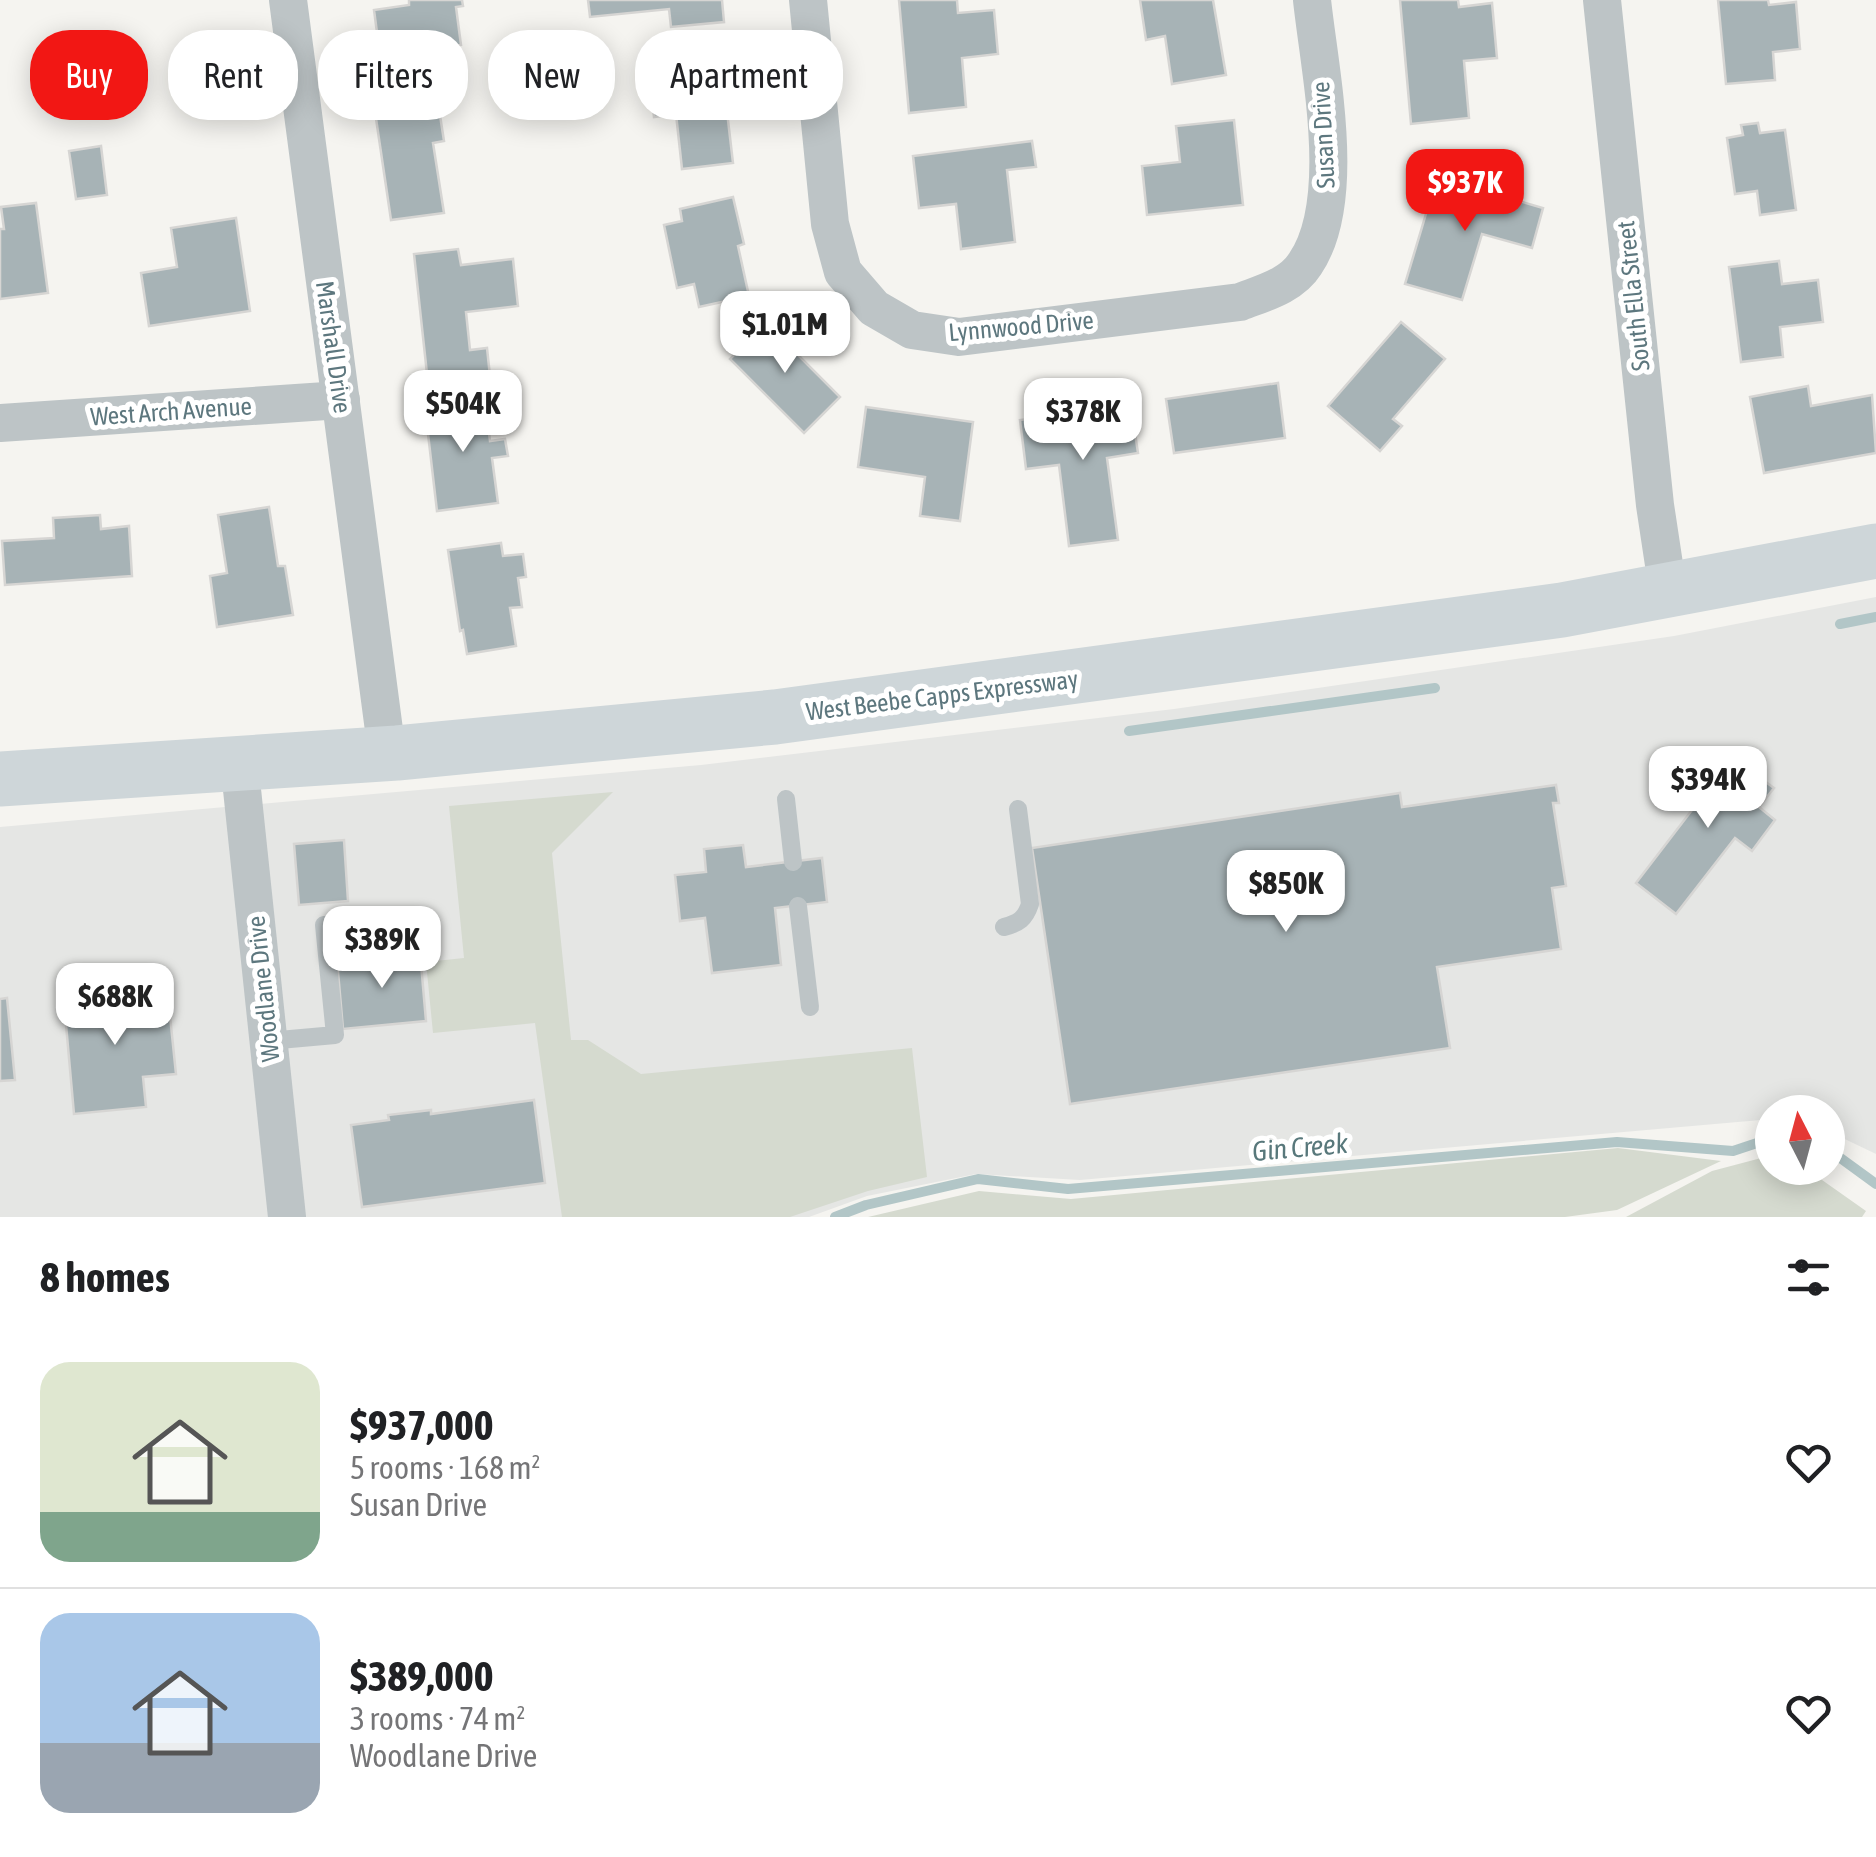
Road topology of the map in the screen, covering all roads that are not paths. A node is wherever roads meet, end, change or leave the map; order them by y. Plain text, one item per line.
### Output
1 (288, 0) edge
2 (808, 0) edge
3 (1312, 0) edge
4 (1602, 0) edge
5 (1304, 266) joint
6 (341, 400) junction
7 (0, 423) edge
8 (1876, 550) edge
9 (1668, 591) junction
10 (387, 753) junction
11 (239, 762) junction
12 (0, 779) edge
13 (786, 798) dead end
14 (1018, 809) dead end
15 (793, 862) dead end
16 (798, 906) dead end
17 (324, 925) dead end
18 (1004, 927) dead end
19 (810, 1007) dead end
20 (268, 1041) junction
21 (286, 1217) edge

1 - 6 street, Marshall Drive
2 - 5 street, Lynnwood Drive
3 - 5 street, Susan Drive
4 - 9 street, South Ella Street
6 - 7 street, West Arch Avenue
6 - 10 street, Marshall Drive
8 - 9 main road, West Beebe Capps Expressway
9 - 10 main road, West Beebe Capps Expressway
10 - 11 main road, West Beebe Capps Expressway
11 - 12 main road, West Beebe Capps Expressway
11 - 20 street, Woodlane Drive
13 - 15 lane
14 - 18 lane
16 - 19 lane
17 - 20 lane
20 - 21 street, Woodlane Drive

